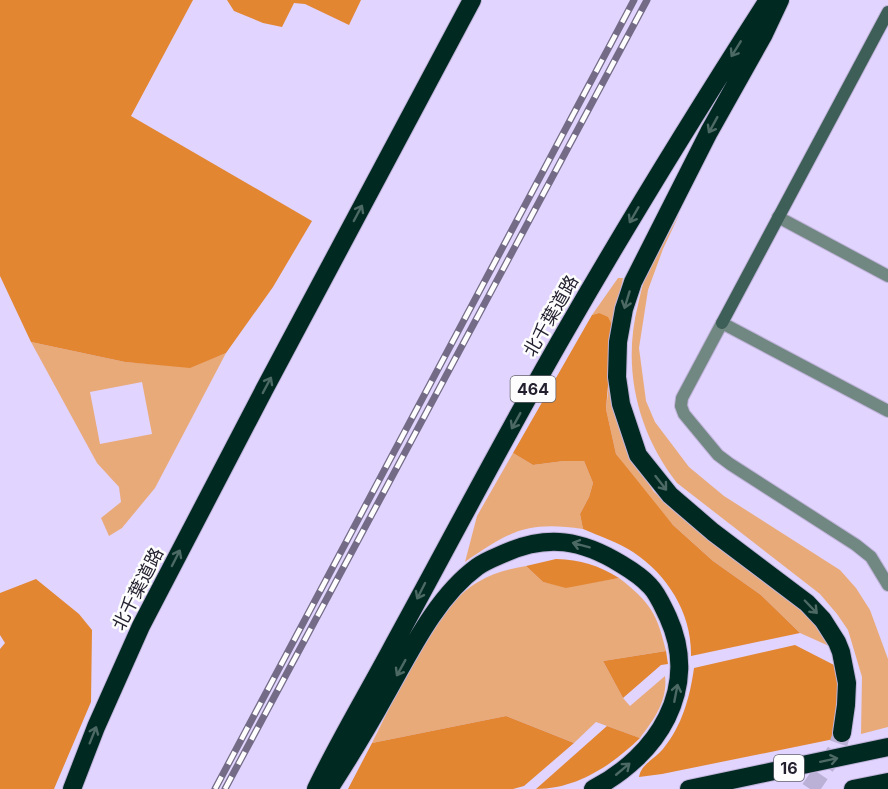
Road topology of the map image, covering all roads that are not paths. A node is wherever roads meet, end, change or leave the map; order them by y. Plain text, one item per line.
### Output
1 (472, 0) edge
2 (768, 0) edge
3 (780, 0) edge
4 (888, 12) edge
5 (778, 217) junction
6 (888, 276) edge
7 (722, 323) junction
8 (888, 411) edge
9 (888, 585) edge
10 (842, 733) tunnel mouth
11 (888, 747) edge
12 (888, 782) edge
13 (72, 789) edge
14 (316, 789) edge
15 (329, 789) edge
16 (593, 789) edge
17 (690, 789) edge
18 (853, 789) edge

13 -> 1 highway, 北千葉道路
2 -> 14 highway, 北千葉道路 / 464
3 -> 10 highway
4 - 5 street
5 - 6 street
5 - 7 street
7 - 8 street
7 - 9 street
17 -> 11 highway, 16
12 - 18 highway
16 -> 15 highway

